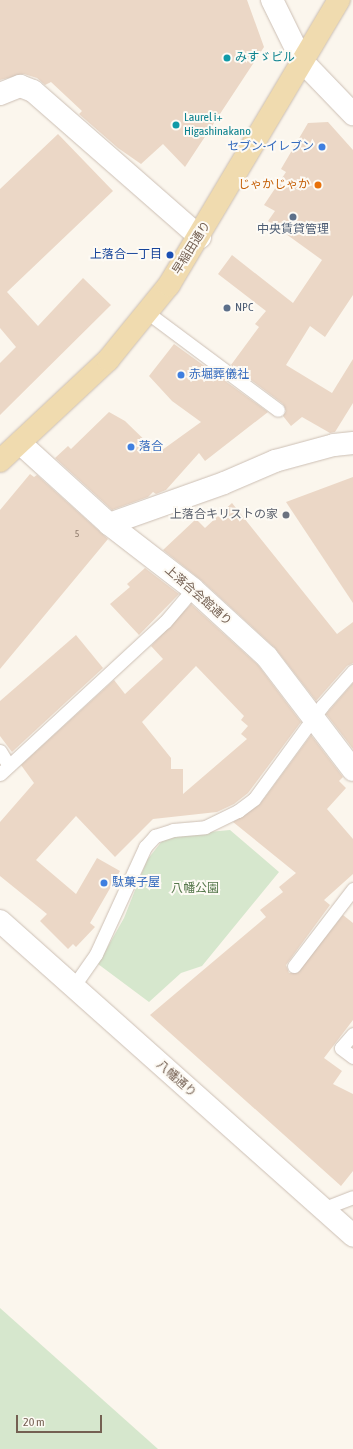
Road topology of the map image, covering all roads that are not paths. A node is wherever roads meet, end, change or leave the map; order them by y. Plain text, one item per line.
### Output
1 (272, 0) edge
2 (339, 0) edge
3 (302, 61) junction
4 (0, 94) edge
5 (353, 114) edge
6 (200, 237) junction
7 (148, 313) junction
8 (278, 410) dead end
9 (20, 444) junction
10 (353, 444) edge
11 (0, 461) edge
12 (109, 524) junction
13 (192, 589) junction
14 (353, 671) edge
15 (315, 717) junction
16 (0, 752) edge
17 (5, 770) edge
18 (353, 770) edge
19 (353, 889) edge
20 (0, 921) edge
21 (294, 966) dead end
22 (73, 987) junction
23 (353, 1034) edge
24 (353, 1057) edge
25 (353, 1197) edge
26 (322, 1209) junction
27 (353, 1236) edge

1 - 3 street
2 - 3 main road, 早稲田通り
3 - 5 street
3 - 6 main road, 早稲田通り
4 - 6 street
6 - 7 main road, 早稲田通り
7 - 8 lane
7 - 9 main road, 早稲田通り
9 - 11 main road, 早稲田通り
9 - 12 street, 上落合会館通り
10 - 12 street
12 - 13 street, 上落合会館通り
13 - 15 street, 上落合会館通り
13 - 17 lane
14 - 15 lane
15 - 18 street, 上落合会館通り
15 - 22 lane
16 - 17 lane
19 - 21 lane
20 - 22 street, 八幡通り
22 - 26 street, 八幡通り
23 - 24 lane
25 - 26 lane
26 - 27 street, 八幡通り

